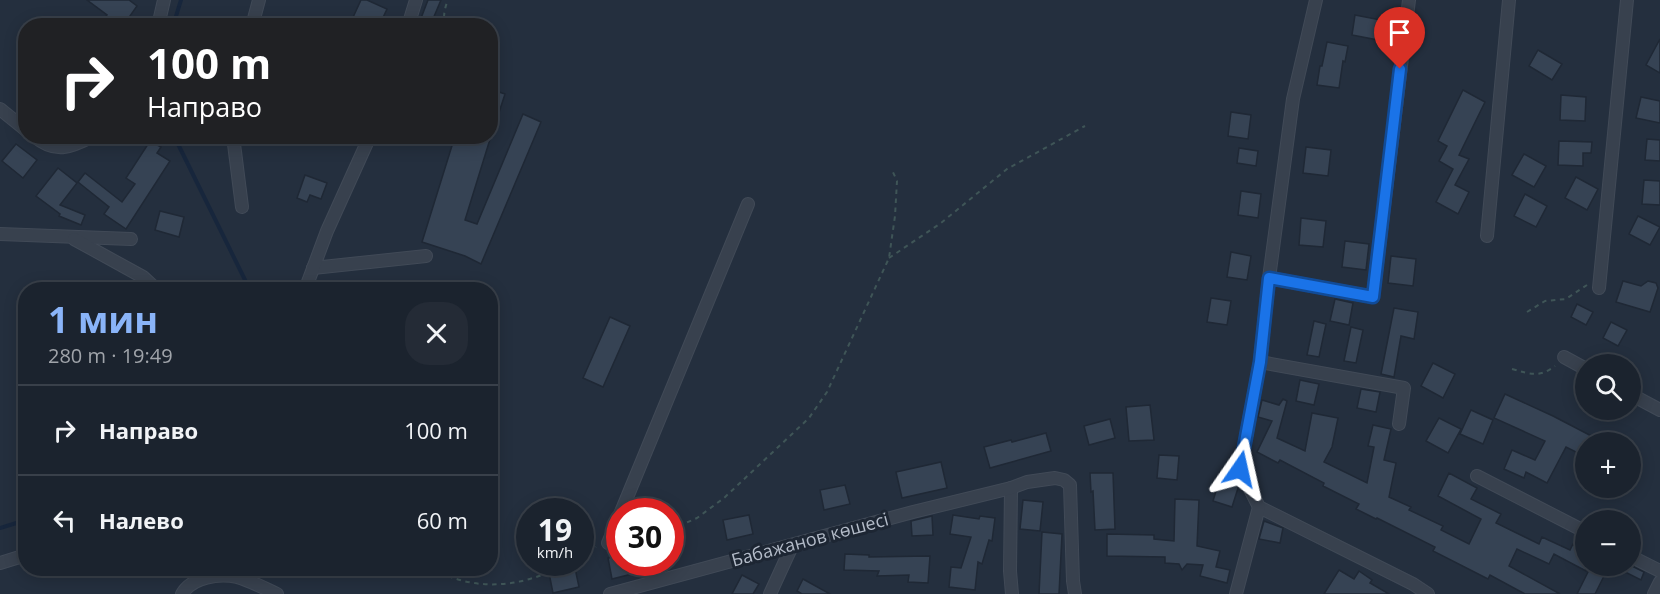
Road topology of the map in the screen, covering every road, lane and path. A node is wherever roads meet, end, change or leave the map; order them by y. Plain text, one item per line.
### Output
1 (259, 0) edge
2 (416, 0) edge
3 (448, 0) edge
4 (1316, 0) edge
5 (1408, 0) edge
6 (1509, 0) edge
7 (1627, 0) edge
8 (163, 1) edge
9 (160, 18) edge
10 (254, 18) edge
11 (410, 18) edge
12 (444, 18) edge
13 (0, 109) edge
14 (18, 123) edge
15 (1085, 126) dead end
16 (43, 144) edge
17 (74, 144) edge
18 (234, 144) edge
19 (366, 144) edge
20 (892, 170) dead end
21 (748, 204) dead end
22 (242, 207) dead end
23 (0, 234) edge
24 (1487, 236) dead end
25 (70, 237) junction
26 (131, 239) dead end
27 (426, 256) dead end
28 (889, 258) junction
29 (313, 268) junction
30 (1601, 274) junction
31 (1269, 278) junction
32 (148, 282) edge
33 (308, 282) edge
34 (1599, 288) dead end
35 (1527, 312) dead end
36 (1564, 357) joint
37 (1260, 362) junction
38 (1575, 363) edge
39 (1512, 369) dead end
40 (1641, 400) edge
41 (1660, 410) edge
42 (1399, 424) dead end
43 (1477, 476) dead end
44 (1011, 488) junction
45 (626, 498) edge
46 (1259, 507) junction
47 (684, 524) edge
48 (1575, 526) edge
49 (792, 546) junction
50 (18, 557) edge
51 (1641, 562) edge
52 (0, 563) edge
53 (1660, 571) edge
54 (444, 576) edge
55 (540, 576) edge
56 (1660, 582) edge
57 (182, 594) edge
58 (277, 594) edge
59 (610, 594) edge
60 (770, 594) edge
61 (1012, 594) edge
62 (1075, 594) edge
63 (1236, 594) edge
64 (1428, 594) edge
65 (1654, 594) edge

1 - 10 street
2 - 11 street
3 - 12 path
4 - 31 street
5 - 31 street
6 - 24 street
7 - 30 street
8 - 9 street
13 - 14 street
15 - 28 path
16 - 17 street
18 - 22 street
19 - 29 street
20 - 28 path
21 - 45 street
23 - 25 street
25 - 26 street
25 - 32 street
27 - 29 street
28 - 47 path
29 - 33 street
30 - 34 street
30 - 35 path
31 - 37 street
36 - 38 street
36 - 39 path
37 - 42 street
37 - 46 street
40 - 41 street
43 - 48 street
44 - 49 street, Бабажанов көшесі
44 - 61 street
44 - 62 street, Бабажанов көшесі
46 - 63 street
46 - 64 street
49 - 59 street, Бабажанов көшесі
49 - 60 street
50 - 52 street
51 - 53 street
54 - 55 path
56 - 65 street
57 - 58 street

